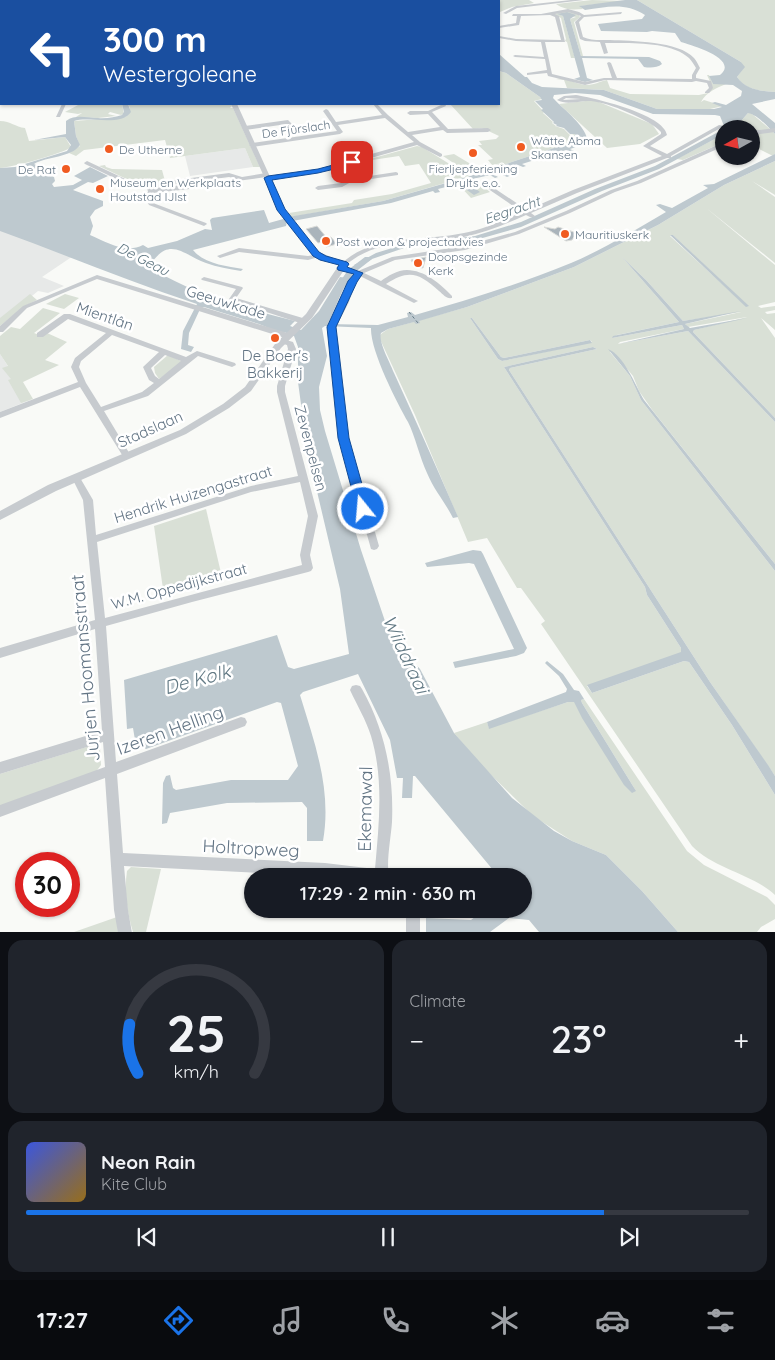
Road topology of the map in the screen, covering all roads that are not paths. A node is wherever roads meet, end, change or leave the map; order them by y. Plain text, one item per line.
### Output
1 (582, 0) edge
2 (500, 13) edge
3 (504, 13) junction
4 (621, 13) dead end
5 (550, 14) junction
6 (518, 15) junction
7 (583, 16) junction
8 (500, 27) edge
9 (500, 37) edge
10 (543, 41) junction
11 (602, 41) junction
12 (606, 53) dead end
13 (515, 56) dead end
14 (546, 58) junction
15 (609, 63) dead end
16 (548, 71) junction
17 (529, 74) dead end
18 (615, 79) junction
19 (694, 79) junction
20 (707, 92) dead end
21 (593, 99) junction
22 (64, 105) edge
23 (234, 105) edge
24 (375, 105) edge
25 (444, 105) edge
26 (326, 111) dead end
27 (429, 112) junction
28 (410, 113) dead end
29 (58, 116) dead end
30 (386, 116) junction
31 (335, 124) junction
32 (291, 126) dead end
33 (245, 128) junction
34 (444, 128) junction
35 (488, 130) dead end
36 (715, 130) edge
37 (773, 130) edge
38 (760, 132) edge
39 (407, 134) junction
40 (418, 143) junction
41 (252, 145) junction
42 (715, 147) edge
43 (440, 155) dead end
44 (674, 159) junction
45 (87, 163) dead end
46 (345, 172) junction
47 (396, 174) dead end
48 (267, 177) junction
49 (483, 183) dead end
50 (152, 188) junction
51 (318, 188) dead end
52 (536, 218) junction
53 (204, 224) dead end
54 (220, 256) dead end
55 (319, 256) junction
56 (343, 267) junction
57 (357, 272) junction
58 (204, 279) dead end
59 (381, 284) junction
60 (450, 296) dead end
61 (414, 301) dead end
62 (301, 323) junction
63 (0, 330) edge
64 (110, 332) junction
65 (40, 335) dead end
66 (287, 337) junction
67 (164, 351) junction
68 (187, 360) junction
69 (232, 366) dead end
70 (160, 382) junction
71 (82, 383) junction
72 (99, 410) junction
73 (0, 415) edge
74 (127, 456) junction
75 (76, 478) junction
76 (304, 478) junction
77 (0, 516) edge
78 (91, 540) junction
79 (374, 546) dead end
80 (308, 568) joint
81 (100, 622) junction
82 (0, 653) edge
83 (356, 690) dead end
84 (241, 722) dead end
85 (107, 735) junction
86 (0, 768) edge
87 (110, 771) junction
88 (0, 811) edge
89 (117, 859) junction
90 (257, 868) edge
91 (382, 868) edge
92 (412, 918) edge
93 (125, 932) edge
94 (413, 932) edge

1 - 3 street
2 - 3 street
3 - 6 street
4 - 7 street
5 - 6 street
5 - 7 street
5 - 10 street
6 - 8 street
7 - 11 street
9 - 10 street
10 - 14 street
11 - 12 street
11 - 19 street
13 - 14 street
14 - 16 street
15 - 18 street
16 - 17 street
16 - 18 street
18 - 19 street
19 - 20 street
21 - 21 street
21 - 44 street
22 - 29 street
23 - 33 street
24 - 30 street
25 - 27 street
26 - 31 street
27 - 28 street
27 - 34 street
30 - 31 street, De Fjûrslach
30 - 39 street
31 - 41 street, De Fjûrslach
32 - 33 street
33 - 41 street
34 - 35 street
34 - 39 street
36 - 44 street
37 - 38 street
39 - 40 street
40 - 43 street
40 - 46 street
41 - 48 street
42 - 44 street
44 - 52 street
44 - 52 street
45 - 50 street
46 - 47 street
46 - 48 street
46 - 51 street
48 - 50 street
48 - 55 street
49 - 52 street
50 - 53 street
52 - 56 street
52 - 57 street
54 - 55 street
55 - 56 street
56 - 57 street
56 - 62 street, Stadslaan
57 - 59 street
57 - 79 street
58 - 62 street
59 - 60 street
59 - 61 street
62 - 66 street, Stadslaan
63 - 66 street, Geeuwkade
64 - 65 street, Mientlân
64 - 67 street, Mientlân
64 - 71 street
66 - 74 street, Stadslaan
66 - 76 street, Zevenpelsen
67 - 68 street, Mientlân
67 - 70 street
68 - 69 street
68 - 70 street
70 - 72 street
71 - 72 street
71 - 73 street
72 - 74 street
74 - 75 street, Stadslaan
75 - 77 street, Stadslaan
75 - 78 street, Jurjen Hoomansstraat
76 - 78 street, Hendrik Huizengastraat
76 - 80 street, Zevenpelsen
78 - 81 street, Jurjen Hoomansstraat
80 - 81 street, W.M. Oppedijkstraat
81 - 82 street, W.M. Oppedijkstraat
81 - 85 street, Jurjen Hoomansstraat
83 - 91 street, Ekemawal
84 - 87 street, Izeren Helling
85 - 86 street
85 - 87 street, Jurjen Hoomansstraat
87 - 88 street, Izeren Helling
87 - 89 street, Jurjen Hoomansstraat
89 - 90 street, Holtropweg
89 - 93 street
92 - 94 street

